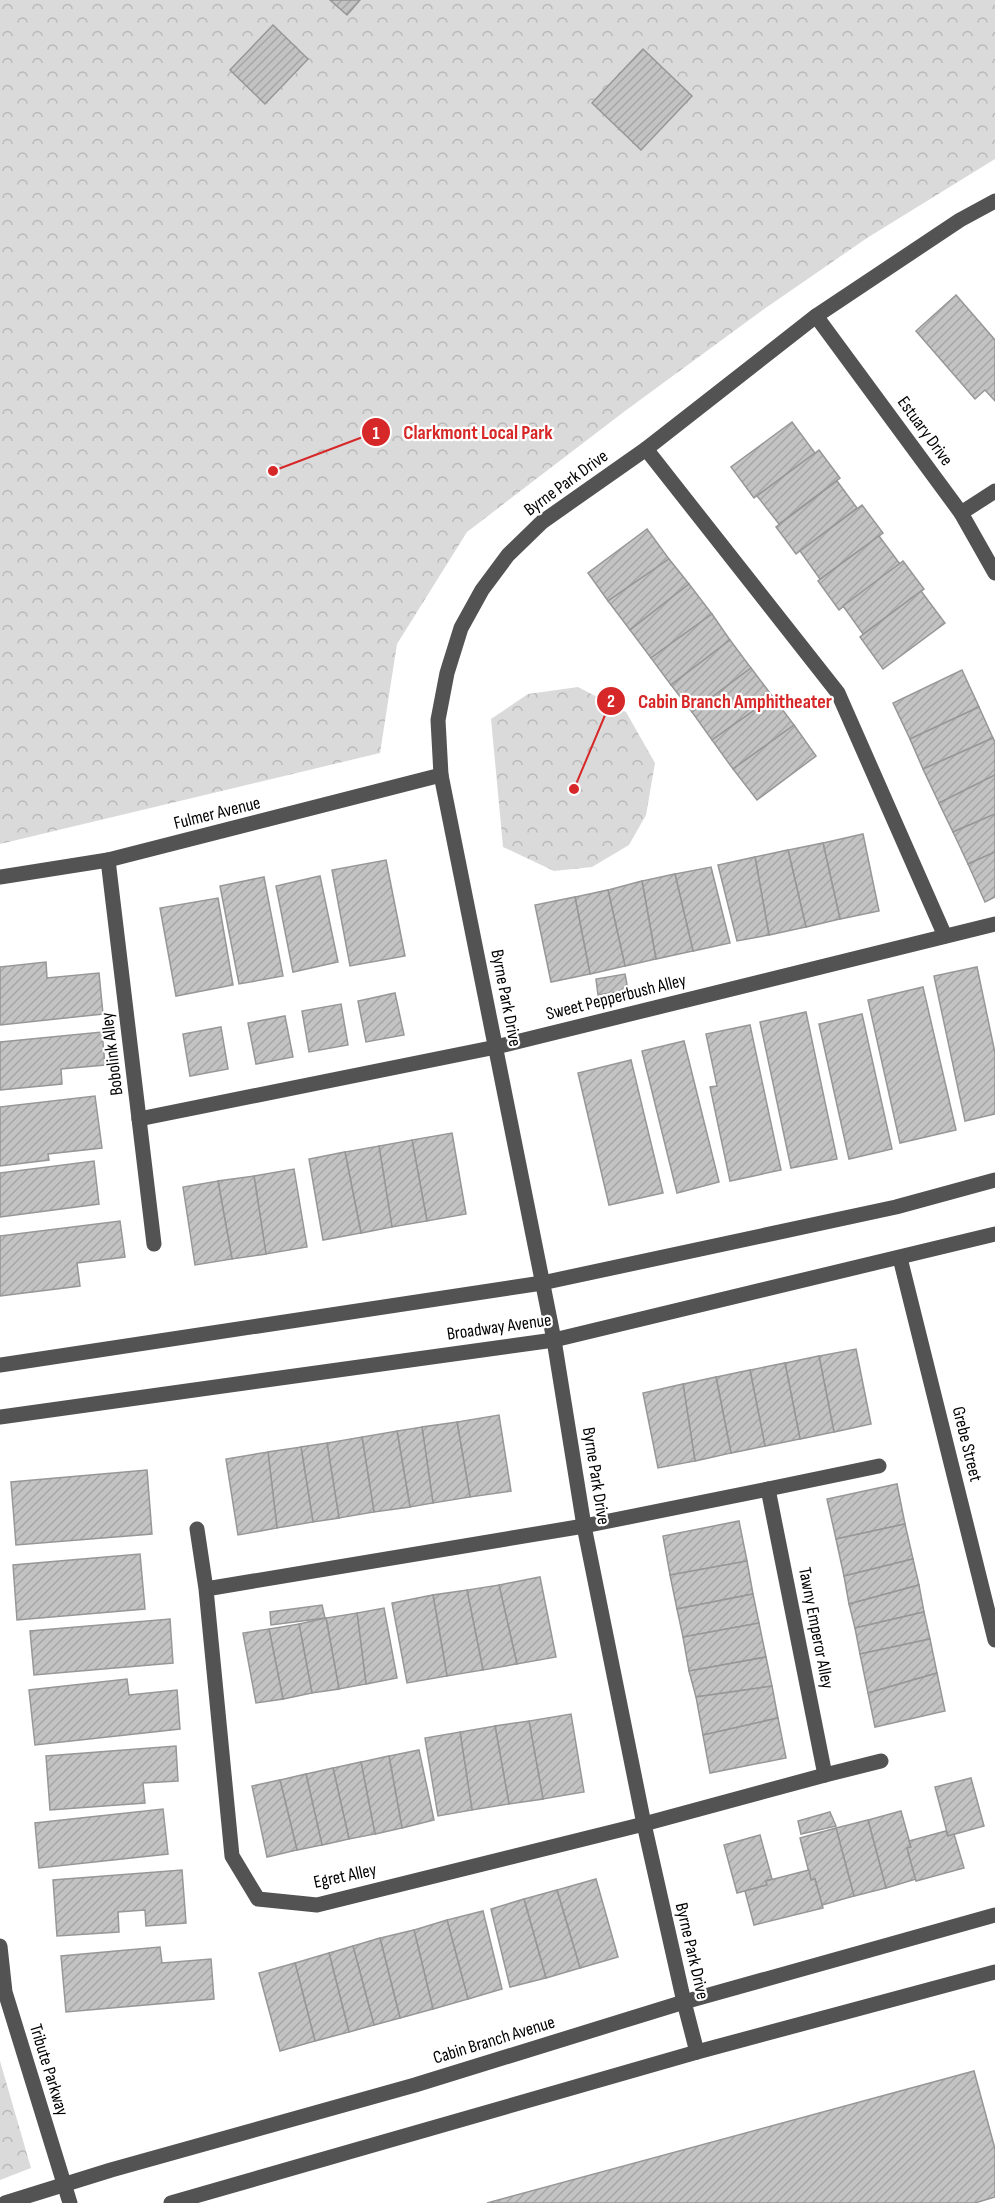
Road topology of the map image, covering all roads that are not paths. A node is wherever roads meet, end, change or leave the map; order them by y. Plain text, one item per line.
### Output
1 (995, 201) edge
2 (816, 316) junction
3 (646, 449) junction
4 (995, 491) edge
5 (961, 513) junction
6 (995, 573) edge
7 (441, 775) junction
8 (108, 860) junction
9 (0, 877) edge
10 (995, 924) edge
11 (945, 936) junction
12 (496, 1047) junction
13 (139, 1119) junction
14 (995, 1180) edge
15 (995, 1234) edge
16 (154, 1244) dead end
17 (900, 1258) junction
18 (542, 1283) junction
19 (554, 1340) junction
20 (0, 1365) edge
21 (0, 1417) edge
22 (879, 1466) dead end
23 (768, 1489) junction
24 (584, 1526) junction
25 (197, 1529) dead end
26 (206, 1589) junction
27 (995, 1640) edge
28 (882, 1761) dead end
29 (825, 1775) junction
30 (644, 1824) junction
31 (995, 1916) edge
32 (0, 1946) edge
33 (995, 1972) edge
34 (684, 2002) junction
35 (697, 2052) junction
36 (63, 2184) junction
37 (5, 2203) edge
38 (69, 2203) edge
39 (171, 2203) edge

1 - 2 street, Byrne Park Drive
2 - 3 street, Byrne Park Drive
2 - 5 street, Estuary Drive
3 - 7 street, Byrne Park Drive
3 - 11 street
4 - 5 street
5 - 6 street, Estuary Drive
7 - 8 street, Fulmer Avenue
7 - 12 street, Byrne Park Drive
8 - 9 street, Fulmer Avenue
8 - 13 street, Bobolink Alley
10 - 11 street, Sweet Pepperbush Alley
11 - 12 street, Sweet Pepperbush Alley
12 - 13 street, Sweet Pepperbush Alley
12 - 18 street, Byrne Park Drive
13 - 16 street, Bobolink Alley
14 - 18 street, Broadway Avenue
15 - 17 street, Broadway Avenue
17 - 19 street, Broadway Avenue
17 - 27 street, Grebe Street
18 - 19 street, Byrne Park Drive
18 - 20 street, Broadway Avenue
19 - 21 street, Broadway Avenue
19 - 24 street, Byrne Park Drive
22 - 23 street
23 - 24 street
23 - 29 street, Tawny Emperor Alley
24 - 26 street
24 - 30 street, Byrne Park Drive
25 - 26 street, Egret Alley
26 - 30 street, Egret Alley
28 - 29 street
29 - 30 street
30 - 34 street, Byrne Park Drive
31 - 34 street, Cabin Branch Avenue
32 - 36 street, Tribute Parkway
33 - 35 street
34 - 35 street, Byrne Park Drive
34 - 36 street, Cabin Branch Avenue
35 - 39 street
36 - 37 street, Cabin Branch Avenue
36 - 38 street, Tribute Parkway

